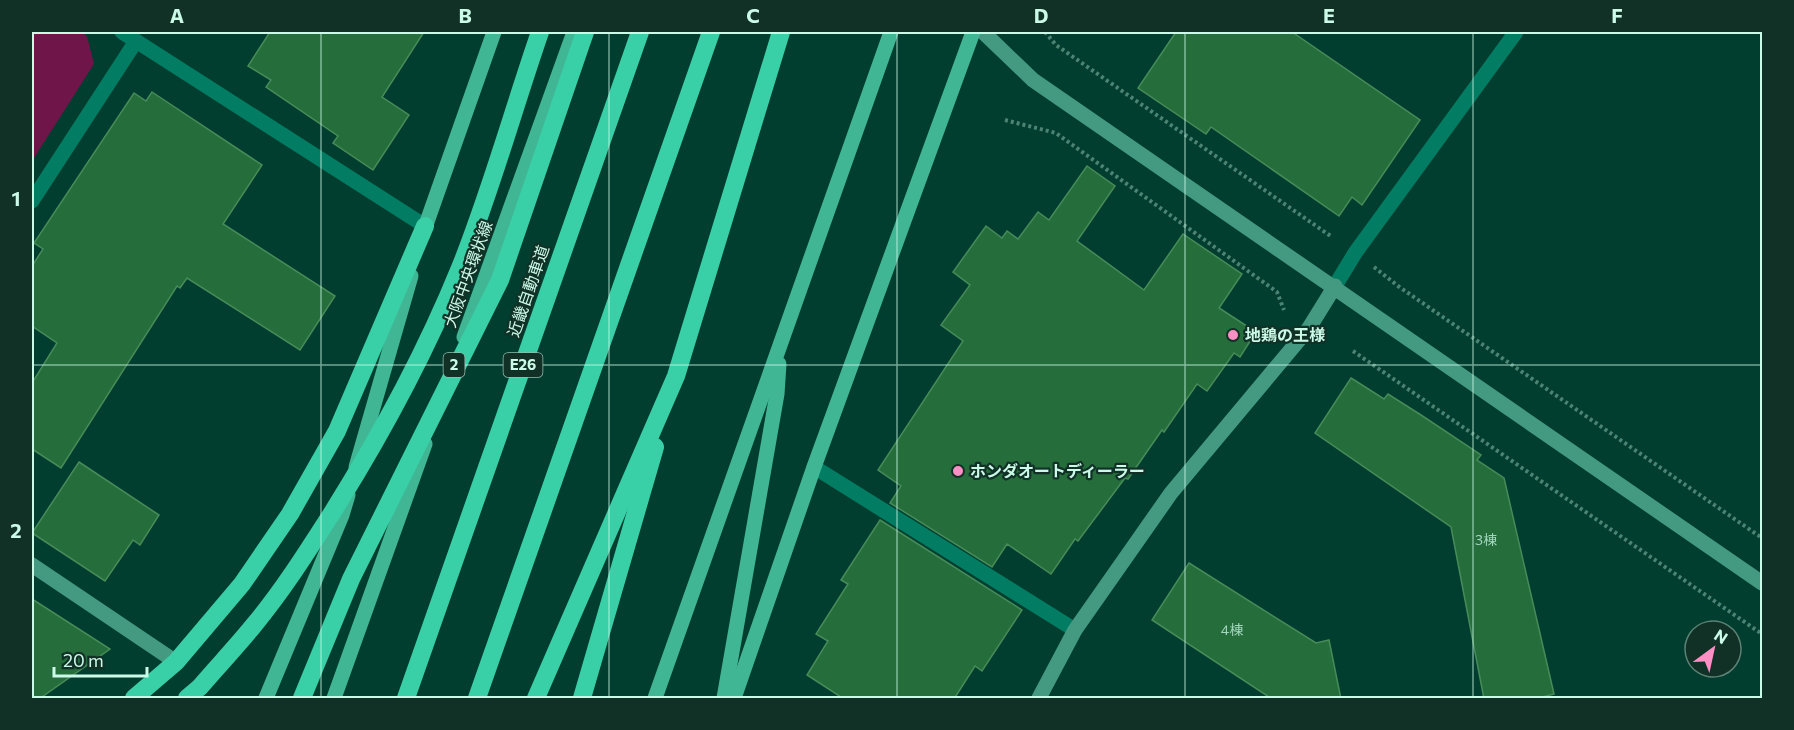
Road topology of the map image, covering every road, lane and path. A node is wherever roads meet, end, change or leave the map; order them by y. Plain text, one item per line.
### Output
1 (122, 32) edge
2 (494, 32) edge
3 (540, 32) edge
4 (574, 32) edge
5 (585, 32) edge
6 (640, 32) edge
7 (711, 32) edge
8 (781, 32) edge
9 (891, 32) edge
10 (973, 32) edge
11 (983, 32) edge
12 (1045, 32) edge
13 (1516, 32) edge
14 (136, 40) junction
15 (1005, 120) dead end
16 (32, 201) edge
17 (425, 226) junction
18 (1332, 237) dead end
19 (1374, 267) dead end
20 (1335, 286) junction
21 (1284, 310) dead end
22 (780, 346) junction
23 (1353, 351) dead end
24 (676, 376) junction
25 (814, 467) junction
26 (1762, 538) edge
27 (32, 565) edge
28 (1762, 582) edge
29 (1075, 630) junction
30 (1762, 634) edge
31 (176, 662) junction
32 (134, 699) edge
33 (187, 699) edge
34 (266, 699) edge
35 (302, 699) edge
36 (334, 699) edge
37 (406, 699) edge
38 (477, 699) edge
39 (536, 699) edge
40 (582, 699) edge
41 (656, 699) edge
42 (724, 699) edge
43 (734, 699) edge
44 (1039, 699) edge

1 - 14 street
2 - 17 main road
3 - 33 highway, bridge
4 - 36 main road, 大阪中央環状線 / 2
5 - 35 highway, bridge
6 - 37 highway, 近畿自動車道 / E26
7 - 38 highway
8 - 24 highway
9 - 22 main road
10 - 25 main road
11 - 20 street
12 - 18 path
13 - 20 street
14 - 16 street
14 - 17 street
15 - 21 path
17 - 31 highway
17 - 34 main road
19 - 26 path
20 - 28 street
20 - 29 street
22 - 41 main road
22 - 42 main road
23 - 30 path
24 - 39 highway
24 - 40 highway
25 - 29 street
25 - 43 main road
27 - 31 street
29 - 44 street
31 - 32 highway

